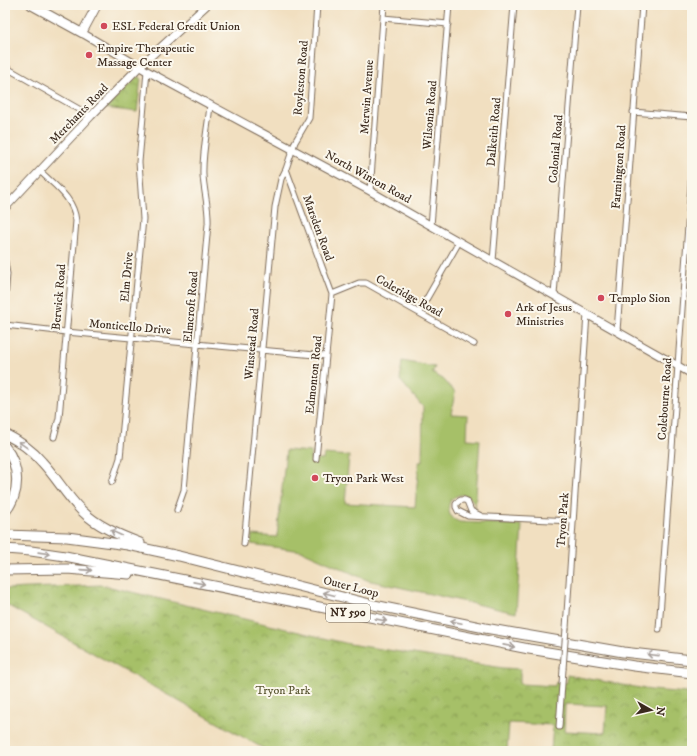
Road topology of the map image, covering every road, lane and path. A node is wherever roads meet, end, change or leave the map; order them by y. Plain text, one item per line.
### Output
1 (31, 5) edge
2 (98, 5) edge
3 (207, 5) edge
4 (317, 5) edge
5 (384, 5) edge
6 (449, 5) edge
7 (514, 5) edge
8 (577, 5) edge
9 (642, 5) edge
10 (383, 18) junction
11 (448, 24) junction
12 (82, 33) junction
13 (5, 67) edge
14 (140, 67) junction
15 (148, 71) junction
16 (210, 105) junction
17 (634, 112) junction
18 (91, 116) junction
19 (692, 117) edge
20 (292, 149) junction
21 (286, 169) junction
22 (692, 170) edge
23 (40, 171) junction
24 (370, 191) junction
25 (5, 208) edge
26 (431, 226) junction
27 (459, 242) junction
28 (493, 261) junction
29 (5, 262) edge
30 (332, 294) junction
31 (554, 295) junction
32 (5, 298) edge
33 (419, 312) junction
34 (587, 314) junction
35 (5, 325) edge
36 (617, 331) junction
37 (66, 332) junction
38 (132, 337) junction
39 (197, 343) junction
40 (474, 344) dead end
41 (261, 350) junction
42 (326, 356) junction
43 (678, 365) junction
44 (690, 373) edge
45 (5, 434) edge
46 (54, 437) dead end
47 (5, 447) edge
48 (316, 459) dead end
49 (112, 482) dead end
50 (177, 510) dead end
51 (5, 512) edge
52 (481, 516) junction
53 (572, 521) junction
54 (5, 535) edge
55 (244, 544) dead end
56 (5, 549) edge
57 (179, 556) junction
58 (5, 570) edge
59 (177, 578) junction
60 (659, 629) dead end
61 (692, 660) edge
62 (692, 672) edge
63 (559, 727) dead end

1 - 12 main road, North Winton Road
2 - 12 main road
3 - 14 main road, Merchants Road
4 - 20 street, Royleston Road
5 - 10 street, Merwin Avenue
6 - 11 street, Wilsonia Road
7 - 28 street, Dalkeith Road
8 - 31 street, Colonial Road
9 - 17 street, Farmington Road
10 - 11 street
10 - 24 street, Merwin Avenue
11 - 26 street, Wilsonia Road
12 - 14 main road, North Winton Road
13 - 18 street
14 - 15 main road, North Winton Road
14 - 18 main road, Merchants Road
15 - 16 main road, North Winton Road
15 - 38 street, Elm Drive
16 - 20 main road, North Winton Road
16 - 39 street, Elmcroft Road
17 - 19 street
17 - 36 street, Farmington Road
18 - 23 main road, Merchants Road
20 - 21 street, Winstead Road
20 - 24 main road, North Winton Road
21 - 30 street, Marsden Road
21 - 41 street, Winstead Road
22 - 43 street, Colebourne Road
23 - 25 main road, Merchants Road
23 - 37 street, Berwick Road
24 - 26 main road, North Winton Road
26 - 27 main road, North Winton Road
27 - 28 main road, North Winton Road
27 - 33 street
28 - 31 main road, North Winton Road
29 - 32 street
30 - 33 street, Coleridge Road
30 - 42 street, Edmonton Road
31 - 34 main road, North Winton Road
33 - 40 street, Coleridge Road
34 - 36 main road, North Winton Road
34 - 53 street, Tryon Park
35 - 37 street, Monticello Drive
36 - 43 main road, North Winton Road
37 - 38 street, Monticello Drive
37 - 46 street, Berwick Road
38 - 39 street, Monticello Drive
38 - 49 street, Elm Drive
39 - 41 street, Monticello Drive
39 - 50 street, Elmcroft Road
41 - 42 street, Monticello Drive
41 - 55 street, Winstead Road
42 - 48 street, Edmonton Road
43 - 44 main road, North Winton Road
43 - 60 street, Colebourne Road
57 -> 45 highway
47 - 51 highway
52 - 52 street
52 - 53 street
53 - 63 street, Tryon Park, bridge
54 - 57 highway, Outer Loop / NY 590
56 -> 59 highway, Outer Loop / NY 590
61 -> 57 highway, Outer Loop / NY 590
58 -> 59 highway
59 -> 62 highway, Outer Loop / NY 590

